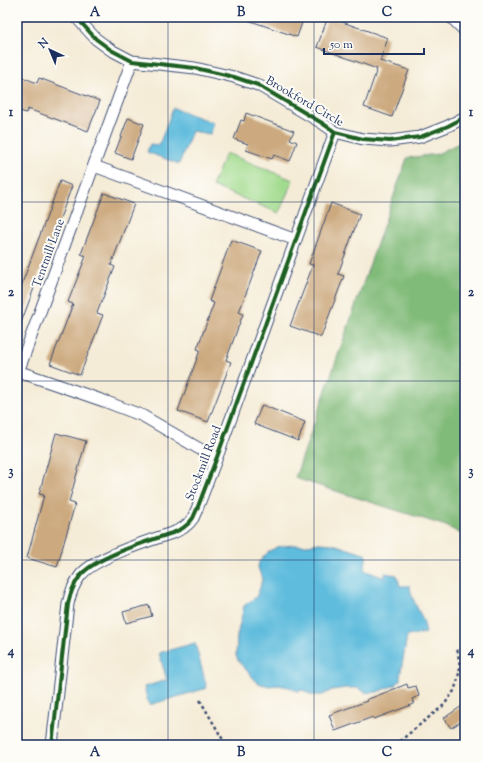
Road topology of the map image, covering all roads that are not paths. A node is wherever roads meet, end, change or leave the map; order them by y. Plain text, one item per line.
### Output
1 (76, 17) edge
2 (451, 17) edge
3 (465, 31) edge
4 (132, 61) junction
5 (465, 117) edge
6 (335, 132) junction
7 (94, 166) junction
8 (296, 240) junction
9 (18, 371) edge
10 (217, 457) junction
11 (52, 745) edge

1 - 4 street, Brookford Circle
2 - 3 street
4 - 6 street, Brookford Circle
4 - 7 street, Tentmill Lane
5 - 6 street, Brookford Circle
6 - 8 street, Stockmill Road
7 - 8 street
7 - 9 street, Tentmill Lane
8 - 10 street, Stockmill Road
9 - 10 street, Tentmill Lane
10 - 11 street, Stockmill Road

